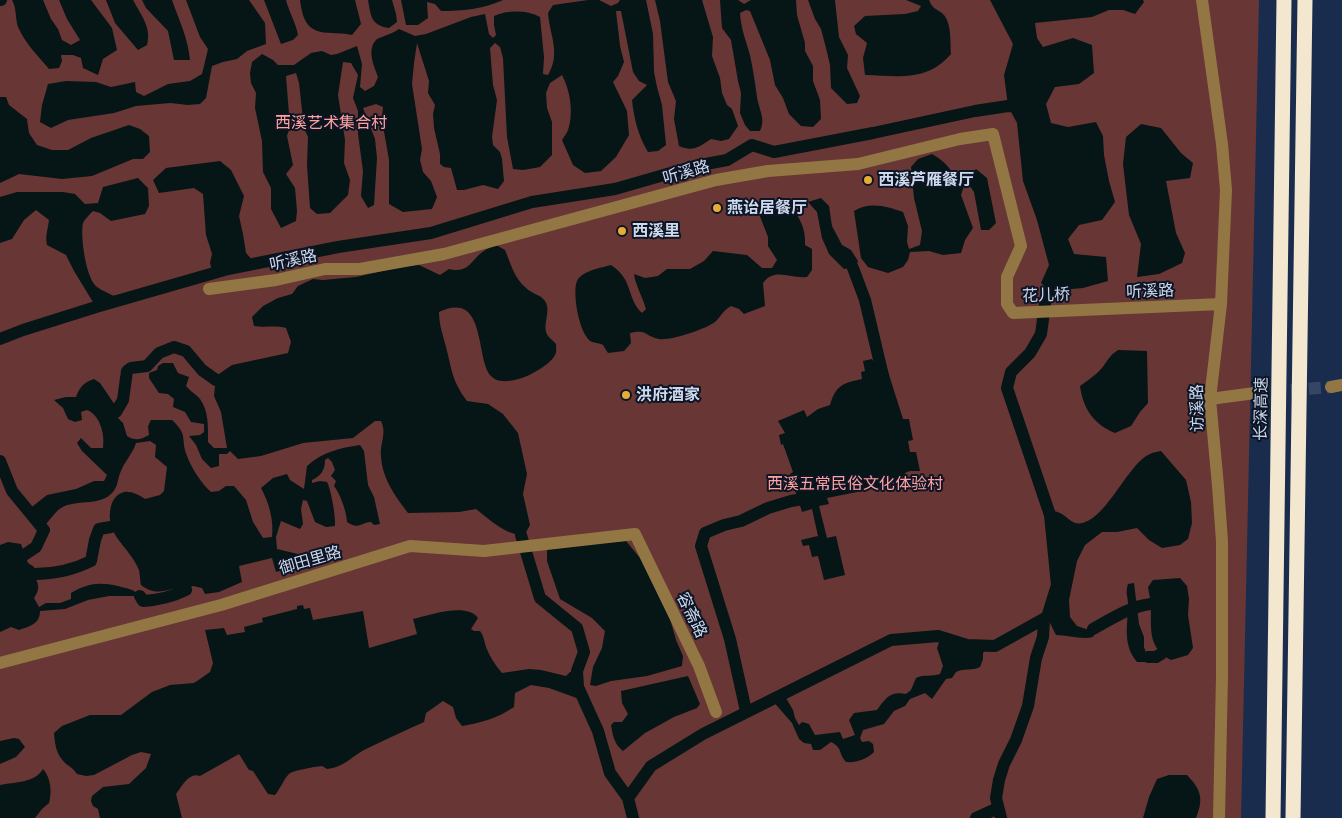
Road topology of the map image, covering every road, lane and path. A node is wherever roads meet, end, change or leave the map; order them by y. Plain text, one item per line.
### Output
1 (1202, 0) edge
2 (1284, 0) edge
3 (1305, 0) edge
4 (208, 289) dead end
5 (1221, 304) junction
6 (1080, 310) joint
7 (1013, 313) joint
8 (1255, 393) tunnel mouth
9 (1210, 399) junction
10 (635, 534) joint
11 (0, 663) edge
12 (716, 712) dead end
13 (1219, 818) edge
14 (1273, 818) edge
15 (1293, 818) edge

1 - 5 street, 访溪路
2 - 14 highway, 长深高速
3 - 15 highway
4 - 7 street, 听溪路
5 - 6 street, 听溪路
5 - 9 street, 访溪路
6 - 7 street, 花儿桥
8 - 9 street
9 - 13 street, 访溪路
10 - 11 street, 御田里路
10 - 12 street, 容斋路

